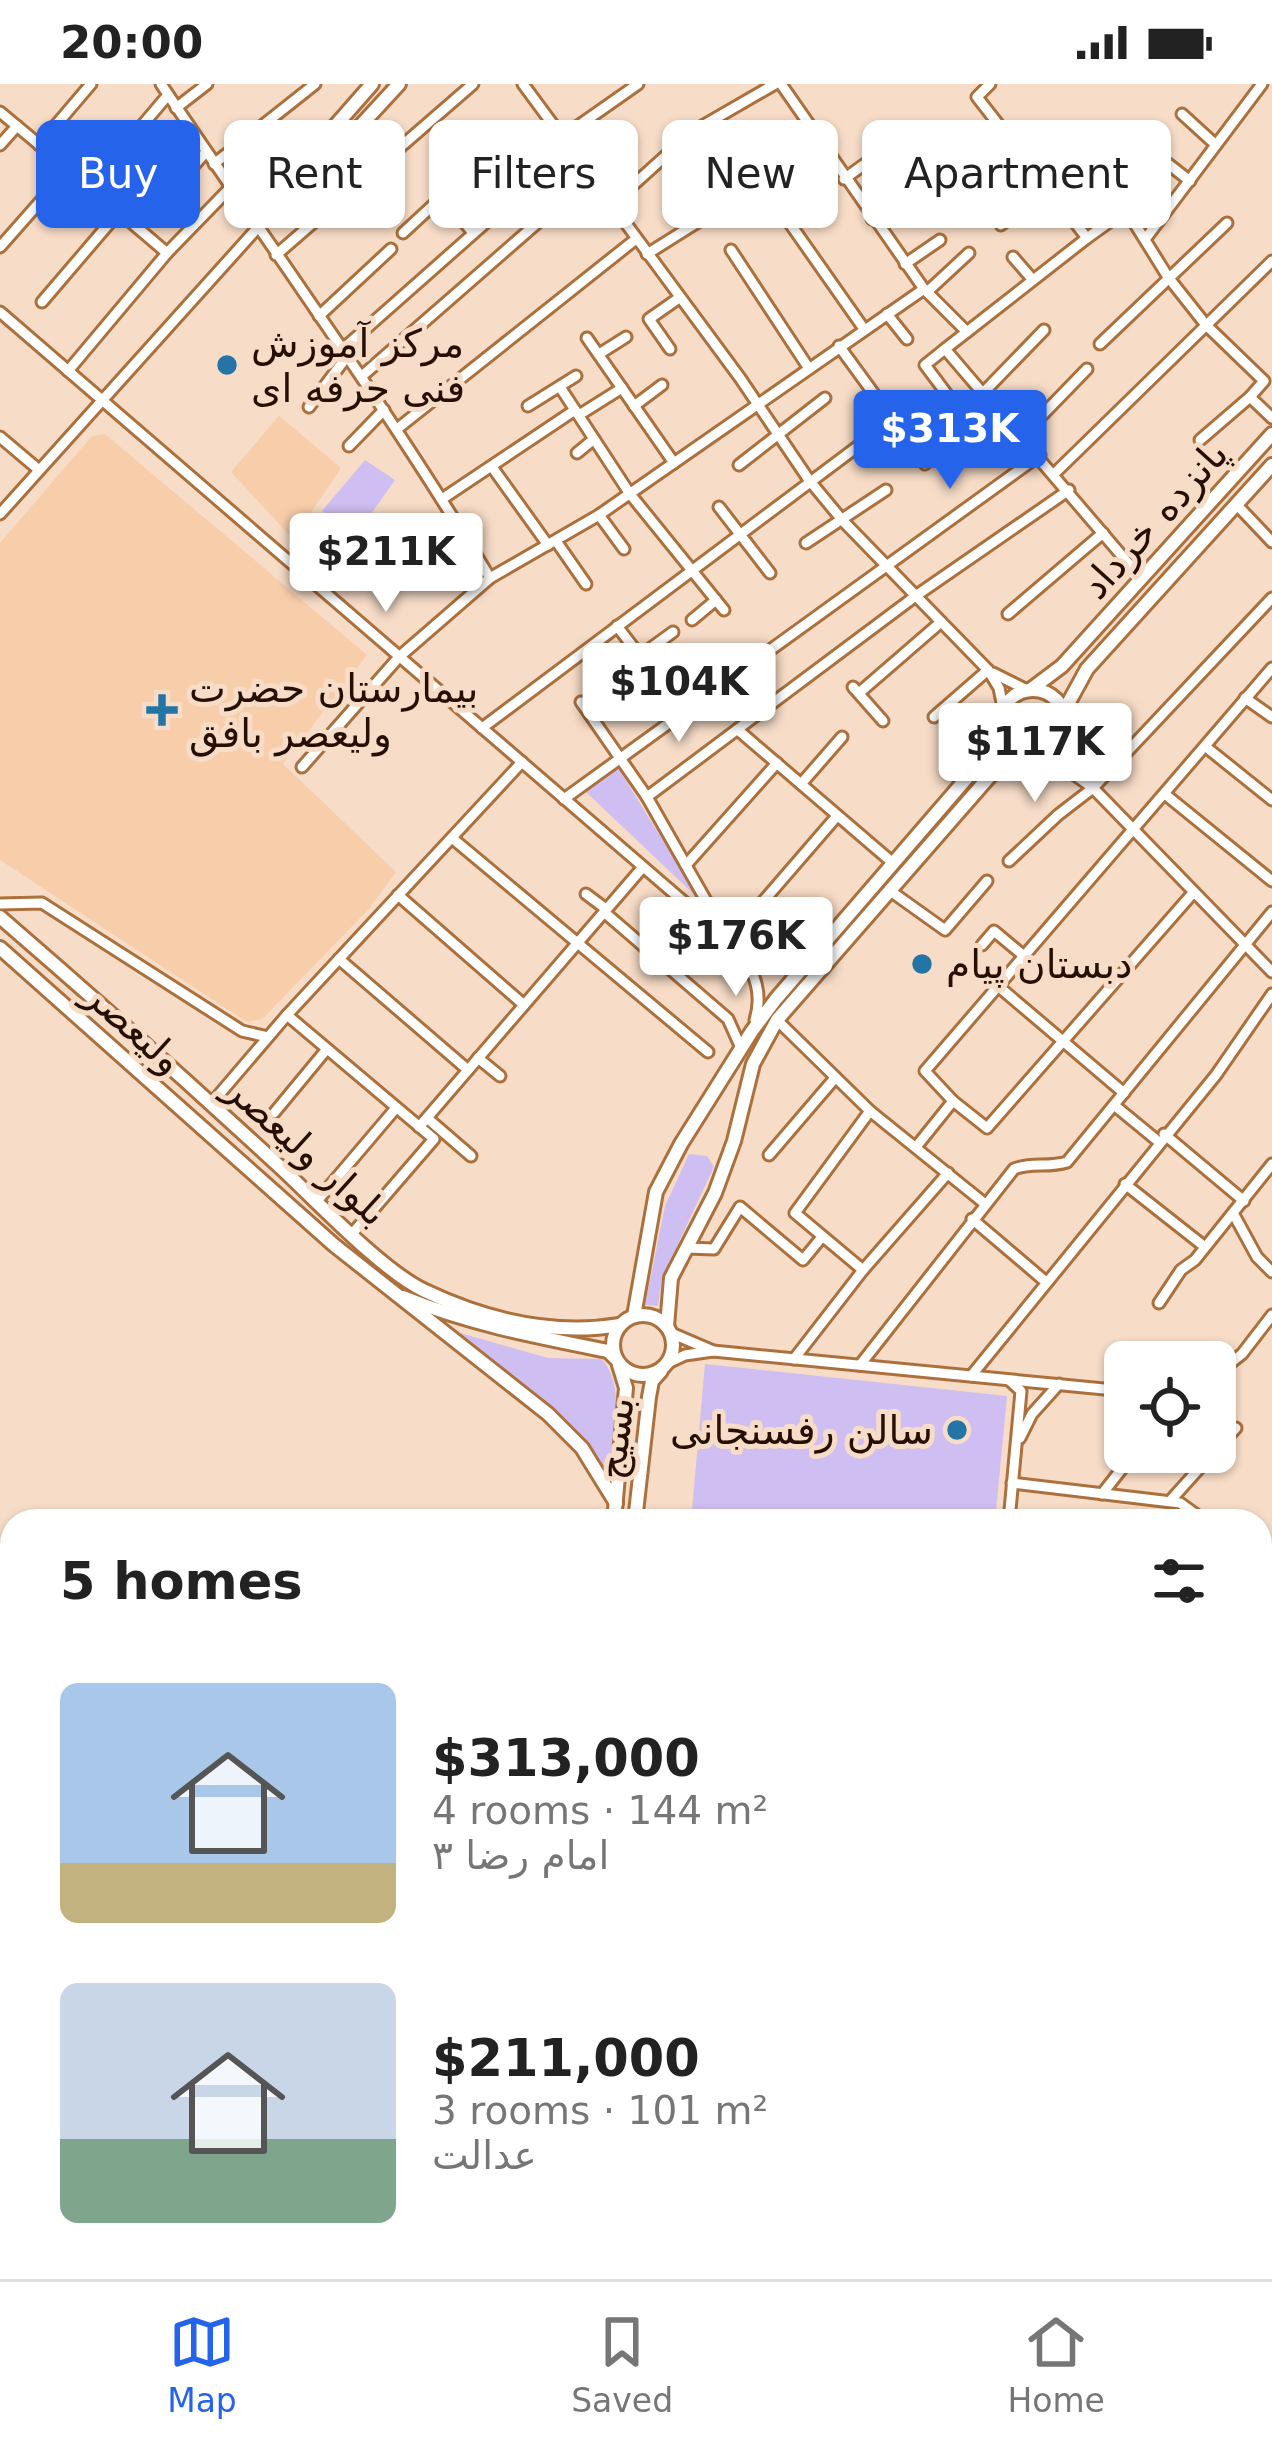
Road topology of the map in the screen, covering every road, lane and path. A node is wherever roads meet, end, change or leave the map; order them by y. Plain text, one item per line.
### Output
1 (91, 84) edge
2 (161, 84) edge
3 (207, 84) edge
4 (316, 84) edge
5 (372, 84) edge
6 (399, 84) edge
7 (473, 84) edge
8 (523, 84) edge
9 (638, 84) edge
10 (778, 84) edge
11 (991, 84) edge
12 (1262, 84) edge
13 (168, 95) junction
14 (176, 108) junction
15 (0, 112) edge
16 (1182, 114) dead end
17 (60, 120) edge
18 (147, 120) edge
19 (340, 120) edge
20 (366, 120) edge
21 (548, 120) edge
22 (587, 120) edge
23 (715, 120) edge
24 (804, 120) edge
25 (995, 120) edge
26 (17, 126) junction
27 (36, 142) edge
28 (0, 145) edge
29 (1216, 145) junction
30 (206, 152) junction
31 (200, 159) edge
32 (662, 160) edge
33 (214, 164) junction
34 (862, 165) edge
35 (1171, 166) edge
36 (838, 169) edge
37 (844, 178) junction
38 (224, 179) edge
39 (638, 181) edge
40 (1190, 181) junction
41 (224, 194) edge
42 (862, 204) edge
43 (36, 206) edge
44 (429, 209) edge
45 (1227, 223) dead end
46 (105, 228) edge
47 (138, 228) edge
48 (257, 228) joint
49 (470, 228) edge
50 (478, 228) edge
51 (532, 228) edge
52 (629, 228) edge
53 (688, 228) edge
54 (793, 228) edge
55 (879, 228) edge
56 (1079, 228) edge
57 (473, 232) junction
58 (403, 233) dead end
59 (1087, 238) junction
60 (1146, 238) junction
61 (637, 239) junction
62 (940, 240) dead end
63 (0, 247) edge
64 (391, 249) dead end
65 (731, 250) dead end
66 (167, 253) junction
67 (969, 253) dead end
68 (647, 254) junction
69 (277, 255) junction
70 (1013, 257) dead end
71 (1272, 261) edge
72 (905, 264) junction
73 (1168, 277) junction
74 (1032, 279) junction
75 (925, 290) junction
76 (679, 298) junction
77 (41, 302) dead end
78 (0, 312) edge
79 (887, 314) junction
80 (319, 316) junction
81 (1206, 325) junction
82 (864, 329) junction
83 (1045, 330) dead end
84 (968, 332) junction
85 (626, 337) dead end
86 (587, 338) dead end
87 (907, 340) dead end
88 (1100, 344) dead end
89 (839, 346) junction
90 (670, 349) dead end
91 (945, 349) junction
92 (346, 352) junction
93 (599, 355) junction
94 (808, 367) junction
95 (1087, 369) dead end
96 (68, 371) junction
97 (362, 376) junction
98 (576, 376) dead end
99 (1268, 376) edge
100 (662, 385) dead end
101 (560, 387) junction
102 (622, 388) junction
103 (982, 394) junction
104 (1250, 397) junction
105 (825, 398) dead end
106 (101, 400) junction
107 (757, 402) junction
108 (309, 406) dead end
109 (528, 406) dead end
110 (634, 406) junction
111 (384, 410) junction
112 (577, 413) junction
113 (961, 413) dead end
114 (1272, 418) edge
115 (893, 420) junction
116 (397, 429) junction
117 (1272, 434) edge
118 (779, 436) junction
119 (1022, 436) junction
120 (0, 437) edge
121 (594, 439) junction
122 (1200, 440) dead end
123 (349, 446) dead end
124 (577, 453) dead end
125 (1040, 455) junction
126 (674, 464) junction
127 (926, 464) dead end
128 (739, 465) dead end
129 (1272, 465) edge
130 (492, 467) junction
131 (39, 470) junction
132 (1055, 473) junction
133 (809, 480) junction
134 (886, 490) dead end
135 (1069, 490) junction
136 (630, 494) junction
137 (442, 499) junction
138 (1236, 504) junction
139 (718, 507) dead end
140 (0, 514) edge
141 (598, 515) junction
142 (843, 521) junction
143 (1103, 533) junction
144 (738, 534) junction
145 (1272, 542) edge
146 (552, 543) junction
147 (806, 543) dead end
148 (624, 549) dead end
149 (887, 566) junction
150 (692, 570) junction
151 (770, 573) dead end
152 (1141, 577) junction
153 (490, 578) junction
154 (586, 584) dead end
155 (917, 595) junction
156 (1272, 598) edge
157 (1008, 614) dead end
158 (692, 620) dead end
159 (941, 622) junction
160 (617, 626) junction
161 (673, 632) dead end
162 (399, 656) junction
163 (640, 656) junction
164 (1062, 666) junction
165 (647, 667) dead end
166 (1272, 668) edge
167 (988, 670) junction
168 (1082, 677) junction
169 (1029, 690) junction
170 (1245, 698) junction
171 (581, 702) dead end
172 (1001, 715) junction
173 (934, 717) dead end
174 (1272, 717) edge
175 (1065, 718) junction
176 (883, 721) dead end
177 (482, 728) junction
178 (738, 730) junction
179 (842, 737) dead end
180 (1207, 747) junction
181 (1031, 756) junction
182 (619, 758) junction
183 (522, 762) junction
184 (776, 763) junction
185 (302, 767) dead end
186 (801, 784) junction
187 (1093, 788) junction
188 (1166, 795) junction
189 (647, 796) junction
190 (564, 799) junction
191 (1272, 800) edge
192 (837, 816) junction
193 (1134, 830) junction
194 (452, 838) junction
195 (1010, 861) dead end
196 (893, 863) junction
197 (686, 865) junction
198 (643, 866) junction
199 (1272, 880) edge
200 (987, 881) dead end
201 (889, 890) junction
202 (1193, 893) junction
203 (586, 894) dead end
204 (398, 895) junction
205 (0, 904) edge
206 (605, 910) junction
207 (1272, 912) edge
208 (0, 917) edge
209 (729, 941) junction
210 (578, 943) junction
211 (1243, 944) junction
212 (982, 945) dead end
213 (822, 946) junction
214 (0, 948) edge
215 (742, 952) junction
216 (1024, 956) junction
217 (339, 959) junction
218 (1272, 972) edge
219 (998, 986) junction
220 (1272, 994) edge
221 (524, 1005) junction
222 (287, 1015) junction
223 (778, 1021) junction
224 (268, 1037) junction
225 (1065, 1043) junction
226 (742, 1047) junction
227 (328, 1049) junction
228 (708, 1052) dead end
229 (478, 1058) junction
230 (468, 1070) junction
231 (500, 1076) dead end
232 (835, 1078) junction
233 (1124, 1093) junction
234 (952, 1101) junction
235 (211, 1104) junction
236 (1114, 1105) junction
237 (396, 1108) junction
238 (870, 1111) junction
239 (274, 1113) dead end
240 (423, 1123) junction
241 (1161, 1138) junction
242 (916, 1147) junction
243 (769, 1154) dead end
244 (470, 1156) dead end
245 (1272, 1164) edge
246 (948, 1173) junction
247 (1125, 1184) junction
248 (317, 1201) junction
249 (1244, 1201) junction
250 (985, 1203) junction
251 (1234, 1213) junction
252 (972, 1220) junction
253 (352, 1234) junction
254 (822, 1237) junction
255 (1205, 1247) junction
256 (687, 1248) junction
257 (863, 1270) junction
258 (1272, 1272) edge
259 (1046, 1282) junction
260 (391, 1292) junction
261 (1159, 1303) dead end
262 (1272, 1315) edge
263 (634, 1316) junction
264 (620, 1325) junction
265 (669, 1330) junction
266 (713, 1351) junction
267 (794, 1359) junction
268 (1236, 1359) edge
269 (617, 1361) junction
270 (666, 1365) junction
271 (860, 1365) junction
272 (971, 1376) junction
273 (1010, 1380) junction
274 (1059, 1384) junction
275 (1104, 1389) edge
276 (1015, 1448) junction
277 (1118, 1473) edge
278 (1196, 1473) edge
279 (1012, 1483) junction
280 (1102, 1494) junction
281 (1169, 1502) junction
282 (616, 1503) junction
283 (615, 1509) edge
284 (636, 1509) edge
285 (1010, 1509) edge
286 (1188, 1509) edge

1 - 17 street
2 - 13 street
3 - 14 street
4 - 33 street
5 - 19 main road
6 - 20 main road
7 - 69 street
8 - 21 street
9 - 22 street
10 - 23 street
10 - 24 street
11 - 25 street
12 - 29 street
13 - 14 street
13 - 18 street
14 - 30 street
15 - 26 street
16 - 29 street
26 - 27 street
26 - 28 street
29 - 40 street
30 - 31 street
30 - 33 street
32 - 39 street
33 - 38 street
34 - 37 street
35 - 40 street
36 - 37 street
37 - 42 street
40 - 60 street
41 - 66 street
43 - 63 street
44 - 58 street
45 - 73 street
46 - 77 street
47 - 66 street
48 - 69 street
48 - 106 street
49 - 57 street
50 - 57 street
51 - 97 street
52 - 61 street
53 - 68 street
54 - 82 street
55 - 72 street
56 - 59 street
57 - 92 street
59 - 60 street
59 - 74 street
60 - 73 street
61 - 68 street
61 - 116 street
62 - 72 street
64 - 80 street
65 - 94 street
66 - 96 street
67 - 75 street
68 - 76 street
69 - 80 street
70 - 74 street
71 - 81 street
72 - 75 street
73 - 81 street
73 - 88 street
74 - 84 street
75 - 79 street
75 - 84 street
76 - 90 street
76 - 107 street
78 - 96 street
79 - 82 street
79 - 87 street
80 - 92 street
81 - 99 street
81 - 132 street
82 - 89 street
83 - 103 street
84 - 91 street
85 - 93 street
86 - 93 street
89 - 94 street
89 - 115 street
91 - 103 street
91 - 113 street
92 - 97 street
92 - 108 street
93 - 102 street
94 - 107 street
95 - 119 street
96 - 106 street
97 - 111 street
98 - 101 street
99 - 104 street
100 - 110 street
101 - 109 street
101 - 112 street
102 - 110 street
102 - 112 street
103 - 119 street
104 - 114 street
104 - 122 street
105 - 118 street
106 - 131 street
106 - 162 street
107 - 118 street
107 - 126 street
110 - 126 street
111 - 116 street
111 - 123 street
112 - 121 street
112 - 130 street
115 - 127 street
115 - 133 street
116 - 137 street
117 - 152 main road, پانزده خرداد
118 - 128 street
118 - 133 street
119 - 125 street
120 - 131 street
121 - 124 street
121 - 136 street
125 - 132 street
125 - 149 street
126 - 136 street
129 - 138 main road
130 - 137 street
130 - 146 street
131 - 140 street
132 - 135 street
133 - 142 street
133 - 144 street
134 - 142 street
135 - 143 street
135 - 155 street
136 - 141 street
136 - 150 street
137 - 153 street
138 - 145 street
138 - 168 main road
139 - 144 street
141 - 146 street
141 - 148 street
142 - 147 street
142 - 149 street
143 - 152 street
143 - 157 street
144 - 150 street
144 - 151 street
146 - 153 street
146 - 154 street
149 - 155 street
149 - 182 street
150 - 158 street
150 - 160 street
152 - 164 main road, پانزده خرداد
153 - 162 street
155 - 159 street
155 - 178 street
156 - 187 street
159 - 167 street
159 - 176 street
160 - 163 street
160 - 177 street
161 - 163 street
162 - 177 street
162 - 185 street
163 - 165 street
164 - 168 main road
164 - 169 main road, پانزده خرداد
166 - 170 street
167 - 169 street
167 - 172 street
167 - 173 street
168 - 175 main road
169 - 172 main road
169 - 175 main road
170 - 174 street
170 - 180 street
171 - 182 street
172 - 181 main road
172 - 196 main road
175 - 181 main road
175 - 187 street
177 - 183 street
178 - 184 street
178 - 189 street
179 - 186 street
180 - 188 street
180 - 191 street
181 - 187 street
181 - 201 main road
182 - 189 street
182 - 190 street
183 - 190 street
183 - 194 street
184 - 186 street
184 - 197 street
186 - 192 street
187 - 193 street
187 - 195 street
188 - 193 street
188 - 199 street
189 - 197 street
190 - 198 street
192 - 196 street
192 - 209 street
193 - 202 street
193 - 216 street
194 - 204 street
194 - 210 street
196 - 213 main road
197 - 209 street
198 - 206 street
198 - 209 street
200 - 201 street
201 - 223 main road
202 - 211 street
202 - 225 street
203 - 206 street
204 - 217 street
204 - 221 street
205 - 224 street
206 - 210 street
206 - 226 street
207 - 211 street
208 - 235 main road, بلوار ولیعصر
209 - 215 street
210 - 221 street
210 - 228 street
211 - 218 street
211 - 233 street
212 - 216 street
213 - 215 street
213 - 226 main road
214 - 260 main road, ولیعصر
215 - 226 street
216 - 219 street
217 - 222 street
217 - 230 street
219 - 225 street
219 - 234 street
220 - 241 street
221 - 229 street
222 - 224 street
222 - 227 street
223 - 232 street
223 - 256 main road
224 - 235 street
225 - 233 street
225 - 234 street
226 - 263 main road
227 - 237 street
227 - 239 street
229 - 230 street
229 - 231 street
230 - 240 street
232 - 238 street
232 - 243 street
233 - 236 street
234 - 242 street
235 - 248 main road, بلوار ولیعصر
236 - 241 street
236 - 250 street
237 - 240 street
237 - 248 street
238 - 242 street
238 - 254 street
240 - 244 street
240 - 253 street
241 - 247 street
241 - 249 street
242 - 246 street
245 - 249 street
246 - 250 street
246 - 257 street
247 - 255 street
247 - 259 street
248 - 253 main road, بلوار ولیعصر
249 - 251 street
250 - 252 street
251 - 255 street
251 - 258 street
252 - 259 street
252 - 271 street
253 - 264 main road, بلوار ولیعصر
254 - 256 street
254 - 257 street
255 - 261 street
256 - 265 main road
257 - 267 street
259 - 272 street
260 - 269 main road, ولیعصر
260 - 282 main road, ولیعصر
262 - 268 street
263 - 264 main road
263 - 265 main road
264 - 269 main road
265 - 266 street
265 - 270 main road
266 - 267 street
266 - 270 street
267 - 271 street
269 - 270 main road
269 - 282 main road, بسیج
270 - 284 main road, بسیج
271 - 272 street
272 - 273 street
273 - 274 street
273 - 276 street
274 - 275 street
274 - 276 street
276 - 279 street
277 - 280 street
278 - 281 street
279 - 280 street
279 - 285 street
280 - 281 street
281 - 286 street
282 - 283 main road, بسیج

